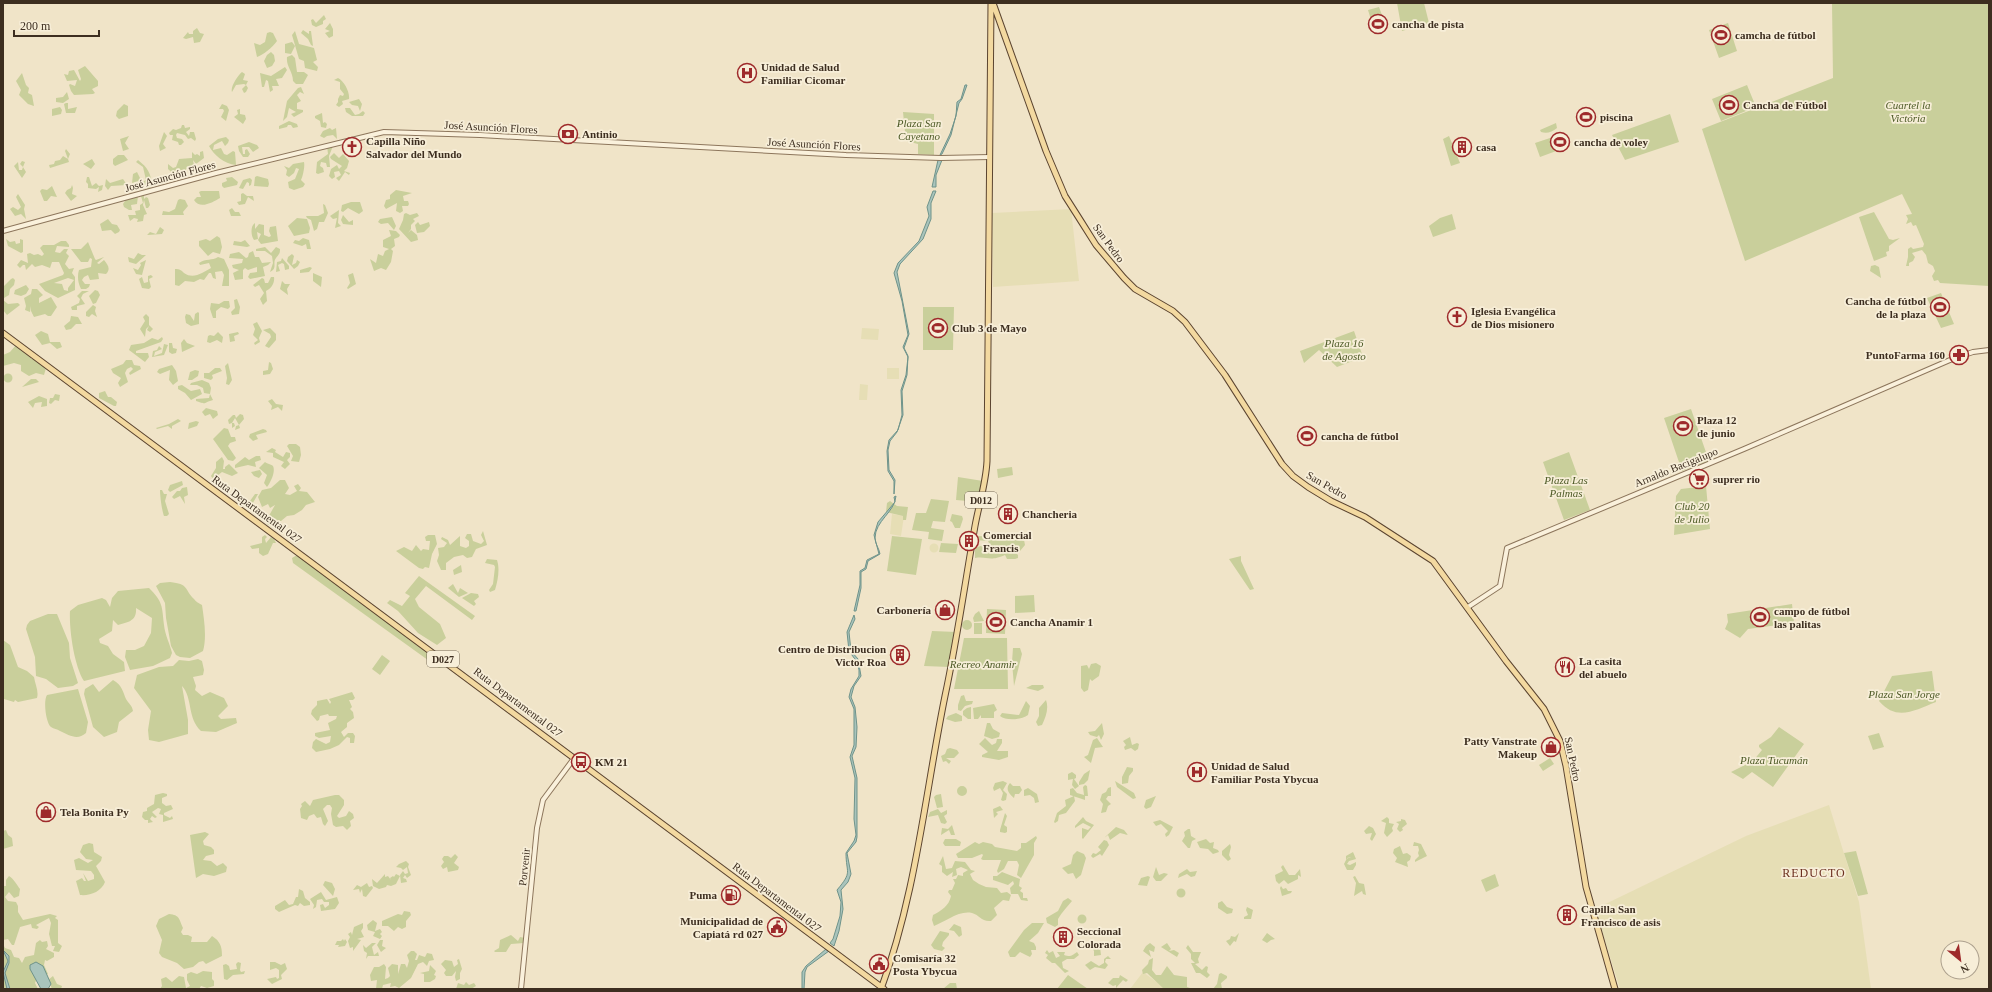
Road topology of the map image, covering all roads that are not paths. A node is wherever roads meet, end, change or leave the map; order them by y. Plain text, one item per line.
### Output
1 (992, 3) edge
2 (999, 17) junction
3 (991, 18) junction
4 (990, 156) junction
5 (3, 231) edge
6 (3, 333) edge
7 (1989, 350) edge
8 (1468, 607) junction
9 (575, 757) junction
10 (882, 988) edge
11 (521, 989) edge
12 (1615, 989) edge

1 - 2 main road, San Pedro
1 - 3 main road, D012
2 - 3 main road
2 - 8 main road, San Pedro
3 - 4 main road, D012
4 - 5 street, José Asunción Flores
4 - 10 main road, D012
6 - 9 main road, Ruta Departamental 027 / D027
7 - 8 street, Arnaldo Bacigalupo
8 - 12 main road, San Pedro
9 - 10 main road, Ruta Departamental 027 / D027
9 - 11 street, Porvenir

